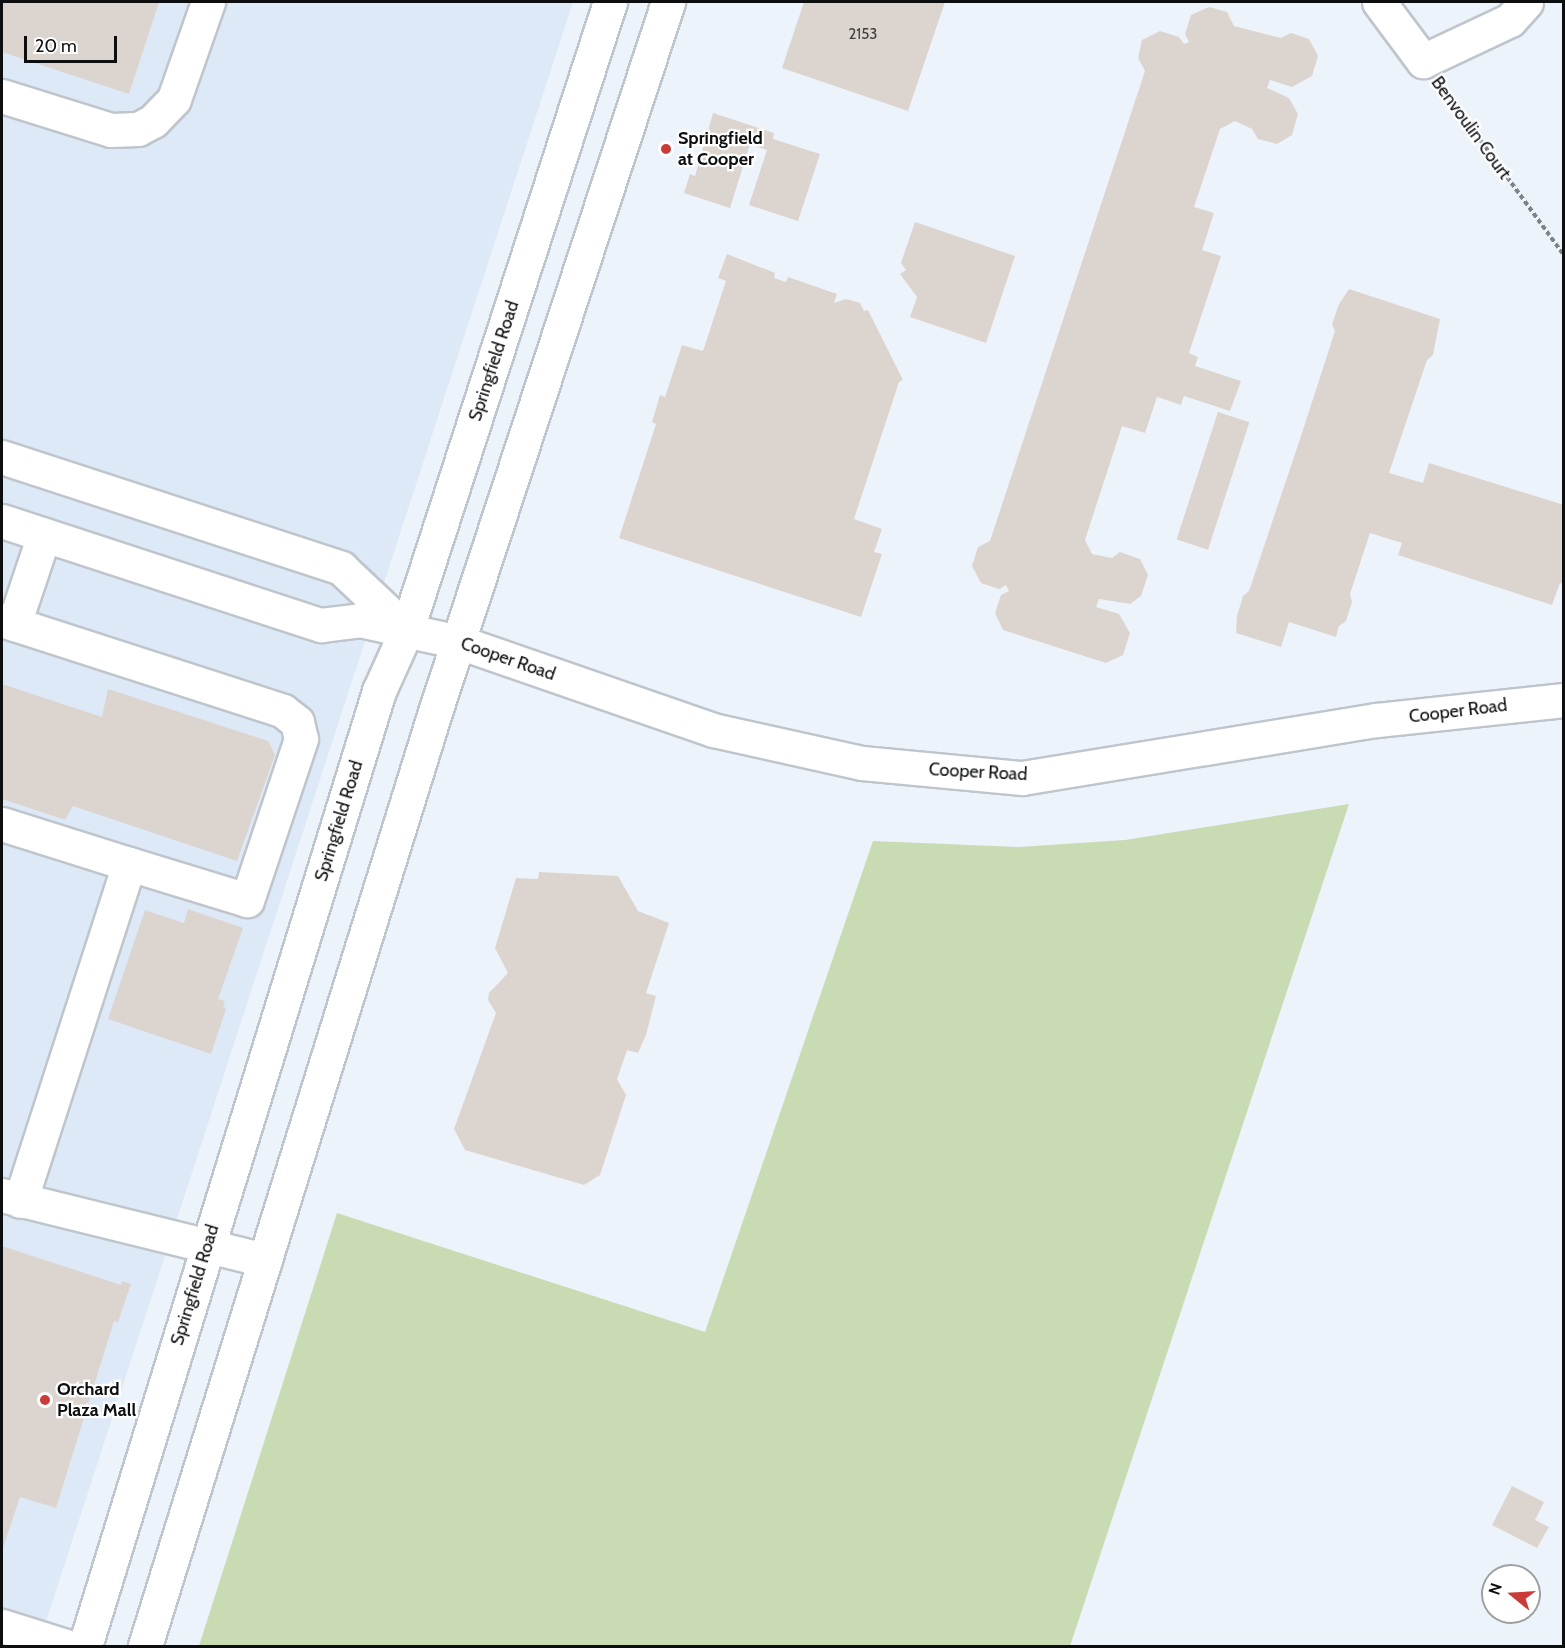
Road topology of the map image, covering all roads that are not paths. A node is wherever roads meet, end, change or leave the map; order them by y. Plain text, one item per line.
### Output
1 (208, 2) edge
2 (610, 2) edge
3 (668, 2) edge
4 (1379, 2) edge
5 (1526, 2) edge
6 (2, 96) edge
7 (2, 457) edge
8 (2, 521) edge
9 (44, 535) junction
10 (8, 622) edge
11 (407, 629) junction
12 (459, 642) junction
13 (1563, 700) edge
14 (2, 824) edge
15 (129, 864) junction
16 (11, 1198) edge
17 (206, 1247) junction
18 (266, 1260) junction
19 (2, 1626) edge
20 (66, 1647) edge
21 (85, 1647) edge
22 (145, 1647) edge

1 - 6 main road
2 - 11 main road, Springfield Road
3 - 12 main road
4 - 5 main road, Benvoulin Court
7 - 11 main road, Cooper Road
8 - 9 main road, Cooper Road
9 - 10 main road
9 - 11 main road, Cooper Road
10 - 15 main road
11 - 12 main road, Cooper Road
11 - 17 main road, Springfield Road
12 - 13 main road, Cooper Road
12 - 18 main road
14 - 15 main road
15 - 16 main road
16 - 17 main road
17 - 18 main road
17 - 21 main road, Springfield Road
18 - 22 main road
19 - 20 main road

